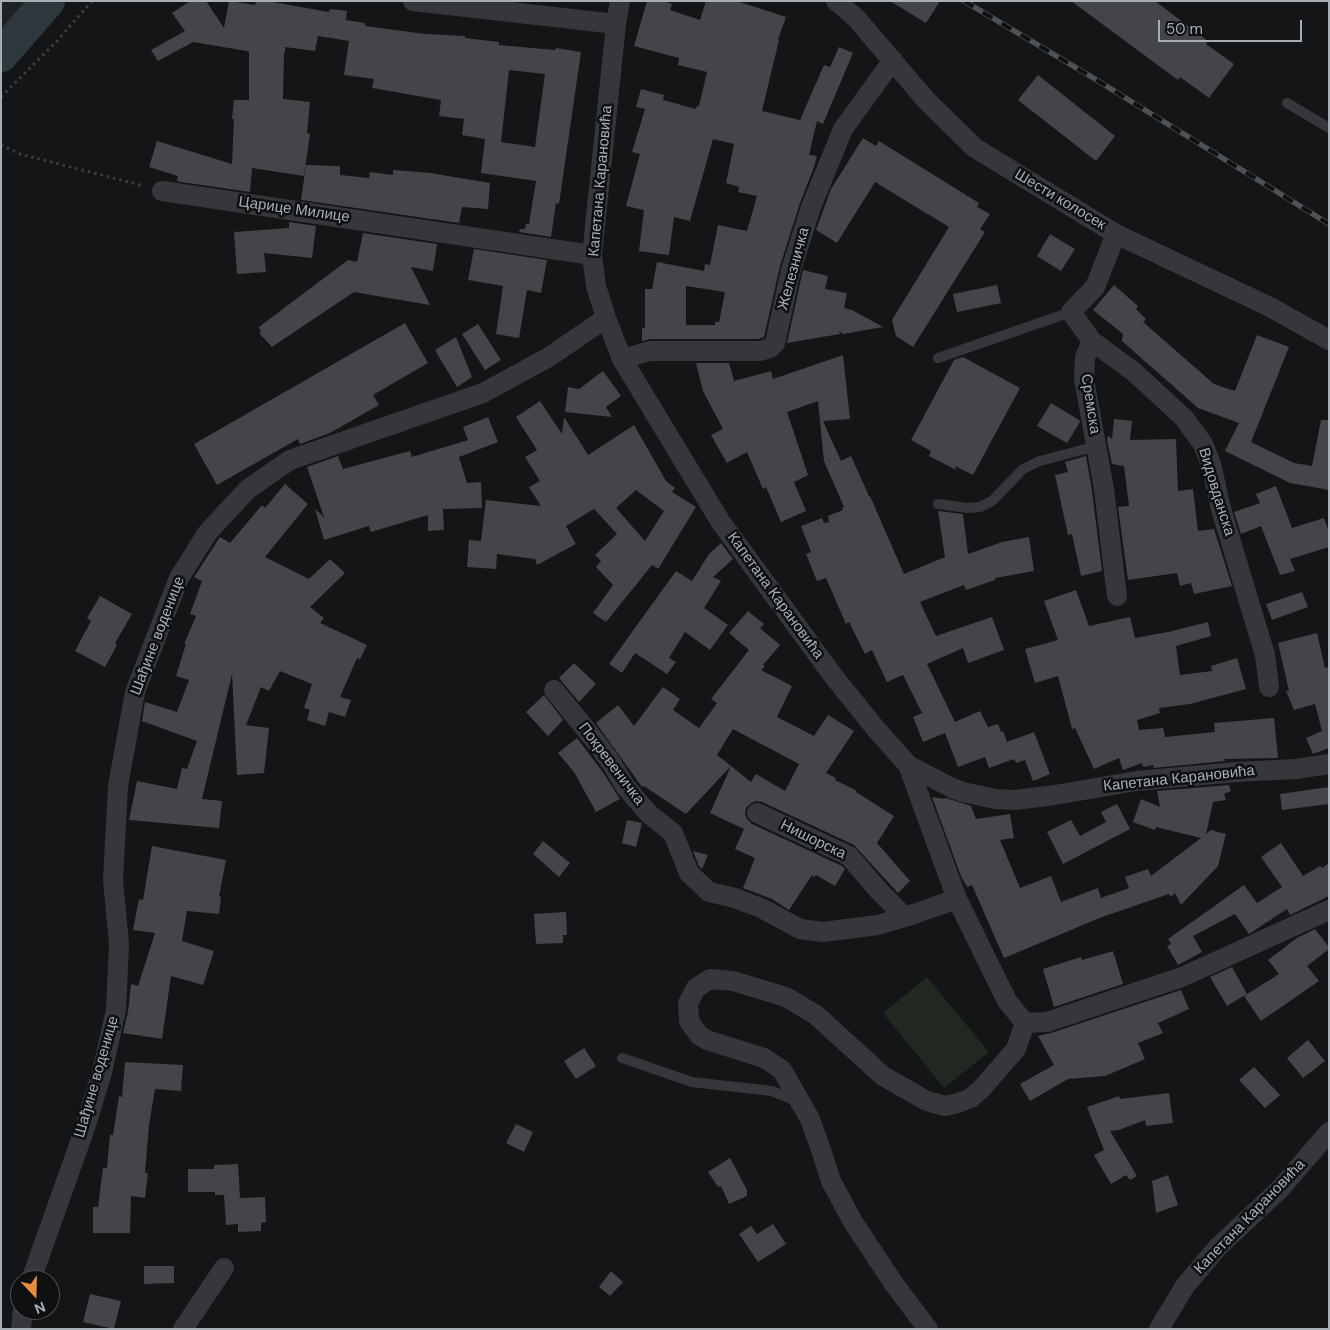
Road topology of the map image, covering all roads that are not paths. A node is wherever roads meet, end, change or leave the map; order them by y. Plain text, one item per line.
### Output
1 (413, 1) edge
2 (620, 1) edge
3 (836, 1) edge
4 (616, 24) junction
5 (893, 60) junction
6 (1287, 103) dead end
7 (1329, 128) edge
8 (162, 191) road end
9 (1116, 234) junction
10 (592, 255) junction
11 (1071, 312) junction
12 (606, 318) junction
13 (1329, 340) edge
14 (1092, 341) junction
15 (938, 358) dead end
16 (622, 359) junction
17 (1097, 446) junction
18 (938, 504) dead end
19 (1116, 596) dead end
20 (1269, 686) dead end
21 (554, 690) dead end
22 (1329, 764) edge
23 (908, 765) junction
24 (757, 813) dead end
25 (957, 898) junction
26 (1329, 910) edge
27 (905, 917) junction
28 (1025, 1023) junction
29 (622, 1058) dead end
30 (801, 1102) junction
31 (1329, 1132) edge
32 (224, 1268) dead end
33 (35, 1270) edge
34 (183, 1329) edge
35 (928, 1329) edge
36 (1159, 1329) edge

1 - 4 street
2 - 4 street, Капетана Карановића
3 - 5 street, Шести колосек
4 - 10 street, Капетана Карановића
5 - 9 street, Шести колосек
5 - 16 street, Железничка
6 - 7 lane
8 - 10 street, Царице Милице
9 - 11 street
9 - 13 street, Шести колосек
10 - 12 street, Капетана Карановића
11 - 14 street
11 - 15 lane
12 - 16 street, Капетана Карановића
12 - 33 street, Шађине воденице
14 - 17 street, Сремска
14 - 20 street, Видовданска
16 - 23 street, Капетана Карановића
17 - 18 lane
17 - 19 street, Сремска
21 - 27 street, Покревеничка
22 - 23 street, Капетана Карановића
23 - 25 street
24 - 27 street, Нишорска
25 - 27 street, Покревеничка
25 - 28 street
26 - 28 street
28 - 30 street
29 - 30 lane
30 - 35 street
31 - 36 street, Капетана Карановића
32 - 34 street

